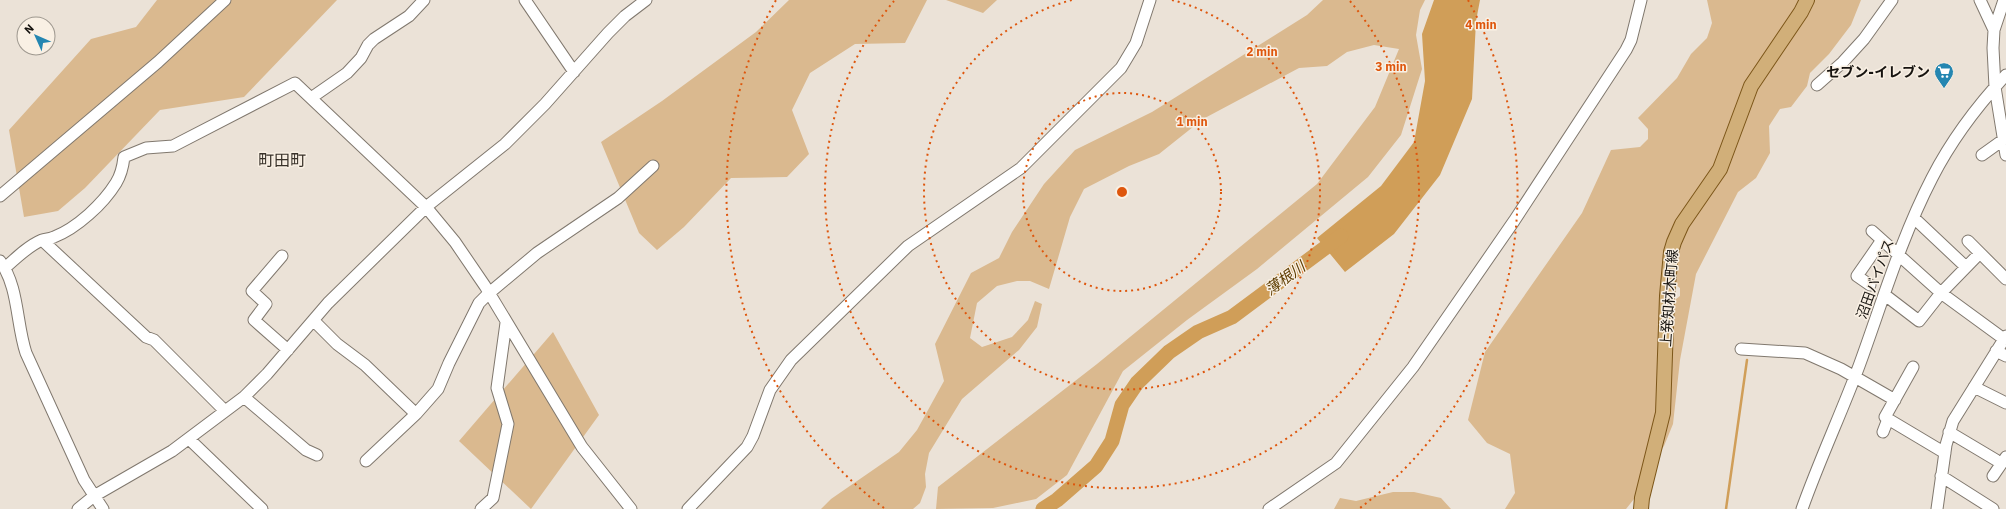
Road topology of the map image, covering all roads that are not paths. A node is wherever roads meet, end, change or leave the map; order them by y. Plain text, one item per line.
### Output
1 (225, 0) edge
2 (424, 0) edge
3 (525, 0) edge
4 (646, 0) edge
5 (1150, 0) edge
6 (1641, 0) edge
7 (1807, 0) edge
8 (1892, 0) edge
9 (1980, 0) edge
10 (2004, 0) edge
11 (1994, 30) junction
12 (574, 72) junction
13 (2006, 75) edge
14 (1817, 86) dead end
15 (1995, 87) junction
16 (311, 98) junction
17 (2003, 140) junction
18 (1982, 154) dead end
19 (2006, 155) edge
20 (653, 166) dead end
21 (0, 196) edge
22 (426, 207) junction
23 (1914, 218) junction
24 (1872, 231) dead end
25 (42, 240) junction
26 (1882, 240) junction
27 (1968, 241) dead end
28 (1980, 254) junction
29 (282, 256) dead end
30 (1898, 256) junction
31 (2, 264) edge
32 (1966, 267) junction
33 (2006, 279) edge
34 (1870, 285) dead end
35 (1942, 293) junction
36 (488, 294) junction
37 (1885, 295) junction
38 (314, 320) junction
39 (506, 323) junction
40 (2005, 337) edge
41 (1741, 349) dead end
42 (288, 350) junction
43 (2001, 354) edge
44 (1913, 367) dead end
45 (1855, 378) junction
46 (1974, 388) junction
47 (244, 397) junction
48 (1895, 400) junction
49 (2006, 403) edge
50 (225, 411) junction
51 (416, 414) junction
52 (1888, 419) junction
53 (1883, 432) dead end
54 (1949, 432) junction
55 (189, 439) junction
56 (1944, 453) junction
57 (317, 455) dead end
58 (2001, 458) edge
59 (366, 462) dead end
60 (1941, 476) junction
61 (1993, 476) dead end
62 (94, 496) junction
63 (78, 509) edge
64 (103, 509) edge
65 (262, 509) edge
66 (481, 509) edge
67 (631, 509) edge
68 (688, 509) edge
69 (1269, 509) edge
70 (1641, 509) edge
71 (1802, 509) edge
72 (1937, 509) edge
73 (1993, 509) edge

1 - 21 street
2 - 16 street
3 - 12 street
4 - 12 street
5 - 68 street
6 - 69 street
7 - 70 main road, 上発知材木町線
8 - 14 street
9 - 11 street
10 - 11 street
11 - 15 street
12 - 22 street
13 - 15 street, 沼田バイパス
15 - 17 street
15 - 23 street, 沼田バイパス
16 - 22 street
16 - 25 street
17 - 18 street
17 - 19 street
20 - 36 street
22 - 36 street
22 - 38 street
23 - 30 street, 沼田バイパス
23 - 32 street
24 - 26 street
25 - 31 street
25 - 50 street
26 - 30 street
26 - 34 street
27 - 28 street
28 - 32 street
28 - 33 street
29 - 42 street
30 - 35 street
30 - 37 street, 沼田バイパス
31 - 62 street
32 - 35 street
35 - 37 street
35 - 40 street
36 - 39 street
36 - 51 street
37 - 45 street, 沼田バイパス
38 - 42 street
38 - 51 street
39 - 66 street
39 - 67 street
40 - 43 street
41 - 45 street
42 - 47 street
43 - 46 street
44 - 48 street
45 - 48 street
45 - 71 street, 沼田バイパス
46 - 49 street
46 - 54 street
47 - 50 street
47 - 57 street
48 - 52 street
50 - 55 street
51 - 59 street
52 - 53 street
52 - 56 street
54 - 56 street
54 - 58 street
55 - 62 street
55 - 65 street
56 - 60 street
58 - 61 street
60 - 72 street
60 - 73 street
62 - 63 street
62 - 64 street

